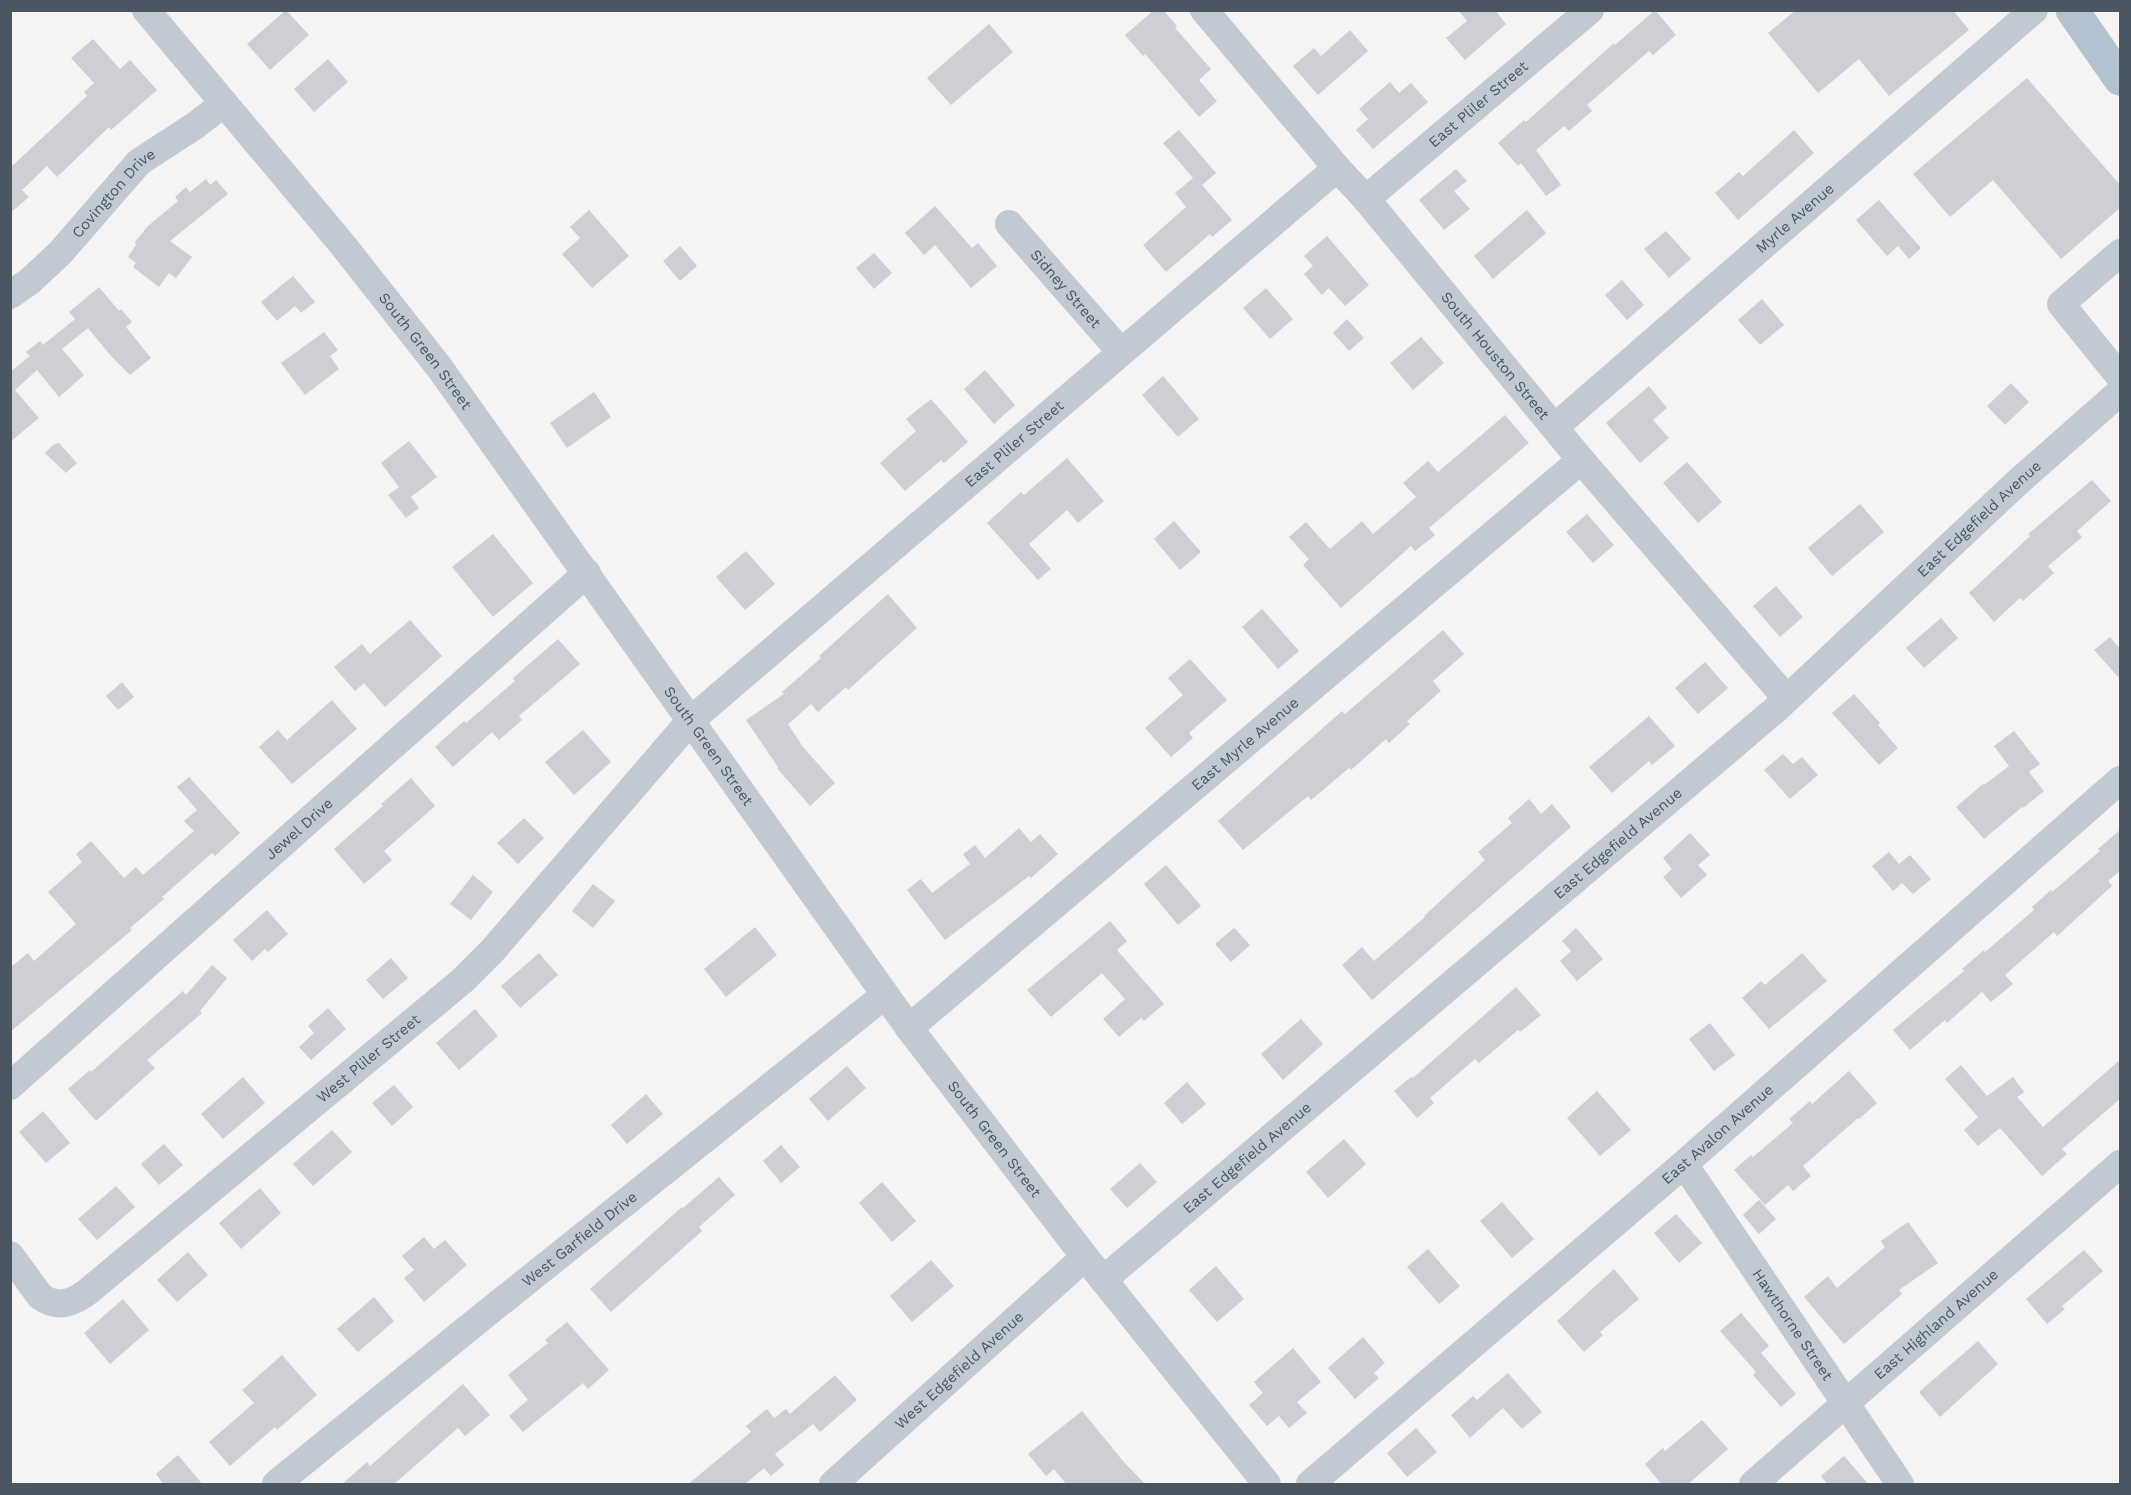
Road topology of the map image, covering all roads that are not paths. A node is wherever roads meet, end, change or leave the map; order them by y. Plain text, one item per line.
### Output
1 (146, 10) edge
2 (1204, 10) edge
3 (1590, 10) edge
4 (2034, 10) edge
5 (2072, 10) edge
6 (2121, 79) edge
7 (224, 103) junction
8 (1337, 168) junction
9 (1366, 199) junction
10 (1009, 224) dead end
11 (2121, 253) edge
12 (10, 295) edge
13 (1121, 352) junction
14 (2121, 377) edge
15 (2121, 392) edge
16 (1555, 427) junction
17 (1581, 460) junction
18 (587, 573) junction
19 (1787, 699) junction
20 (691, 720) junction
21 (2121, 780) edge
22 (885, 995) junction
23 (909, 1028) junction
24 (10, 1086) edge
25 (1684, 1164) junction
26 (2121, 1164) edge
27 (10, 1255) edge
28 (1084, 1257) junction
29 (1103, 1280) junction
30 (1847, 1404) junction
31 (276, 1485) edge
32 (833, 1485) edge
33 (1268, 1485) edge
34 (1310, 1485) edge
35 (1753, 1485) edge
36 (1900, 1485) edge

1 - 7 street, South Green Street
2 - 8 street, South Houston Street
3 - 9 street, East Pliler Street
4 - 16 street, Myrle Avenue
5 - 6 main road
7 - 12 street, Covington Drive
7 - 18 street, South Green Street
8 - 9 street, South Houston Street
8 - 13 street, East Pliler Street
9 - 16 street, South Houston Street
10 - 13 street, Sidney Street
11 - 14 street
13 - 20 street, East Pliler Street
15 - 19 street, East Edgefield Avenue
16 - 17 street, South Houston Street
17 - 19 street, South Houston Street
17 - 23 street, East Myrle Avenue
18 - 20 street, South Green Street
18 - 24 street, Jewel Drive
19 - 29 street, East Edgefield Avenue
20 - 22 street, South Green Street
20 - 27 street, West Pliler Street
21 - 25 street, East Avalon Avenue
22 - 23 street, South Green Street
22 - 31 street, West Garfield Drive
23 - 28 street, South Green Street
25 - 30 street, Hawthorne Street
25 - 34 street, East Avalon Avenue
26 - 30 street, East Highland Avenue
28 - 29 street, South Green Street
28 - 32 street, West Edgefield Avenue
29 - 33 street, South Green Street
30 - 35 street, East Highland Avenue
30 - 36 street, Hawthorne Street

